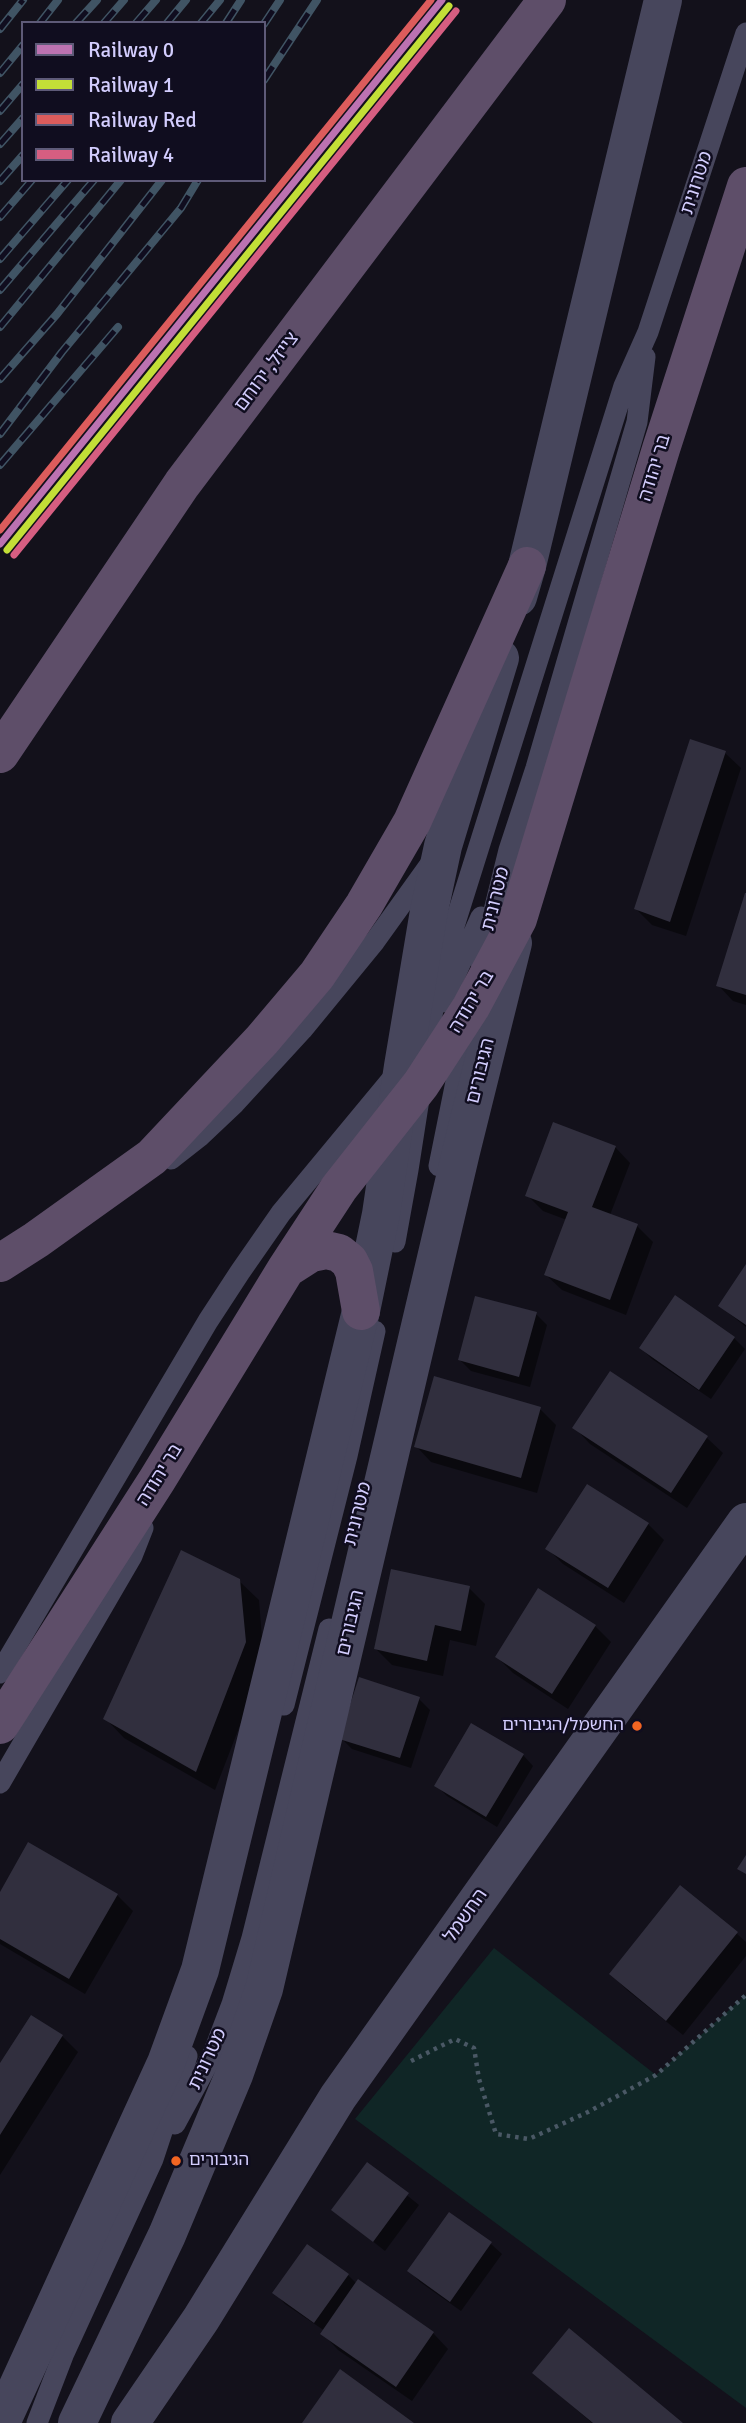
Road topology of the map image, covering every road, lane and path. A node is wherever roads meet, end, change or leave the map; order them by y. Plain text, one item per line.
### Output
1 (547, 0) edge
2 (663, 0) edge
3 (746, 33) edge
4 (746, 186) edge
5 (648, 332) junction
6 (527, 566) junction
7 (527, 699) junction
8 (0, 754) edge
9 (443, 846) junction
10 (509, 850) junction
11 (519, 919) junction
12 (471, 1007) junction
13 (430, 1029) junction
14 (412, 1075) junction
15 (396, 1119) junction
16 (96, 1198) junction
17 (0, 1263) edge
18 (286, 1269) junction
19 (361, 1311) junction
20 (157, 1480) junction
21 (746, 1522) edge
22 (0, 1673) edge
23 (0, 1725) edge
24 (0, 1783) edge
25 (746, 1996) edge
26 (408, 2062) dead end
27 (153, 2159) junction
28 (201, 2319) junction
29 (1, 2423) edge
30 (37, 2423) edge
31 (77, 2423) edge
32 (130, 2423) edge
33 (149, 2423) edge

1 - 8 highway, צייזל, ירוחם
2 - 6 street
3 - 5 lane, מטרונית
4 - 11 highway, בר יהודה
5 - 7 lane, מטרונית
5 - 10 lane, מטרונית
6 - 9 street
6 - 16 highway
7 - 9 lane, מטרונית
7 - 13 lane, מטרונית
9 - 14 street
9 - 16 lane, מטרונית
10 - 12 lane, מטרונית
10 - 13 lane, מטרונית
11 - 12 highway, בר יהודה
11 - 31 street, הגיבורים
12 - 14 highway, בר יהודה
12 - 27 lane, מטרונית
13 - 14 lane, מטרונית
14 - 15 highway, בר יהודה
14 - 22 lane
14 - 27 lane, מטרונית
15 - 18 highway, בר יהודה
15 - 19 street
16 - 17 highway
18 - 19 highway
18 - 20 highway, בר יהודה
19 - 29 street
20 - 23 highway, בר יהודה
20 - 24 lane
21 - 28 street, החשמל
25 - 26 path
27 - 30 lane, מטרונית
28 - 32 street, החשמל
28 - 33 street, החשמל

